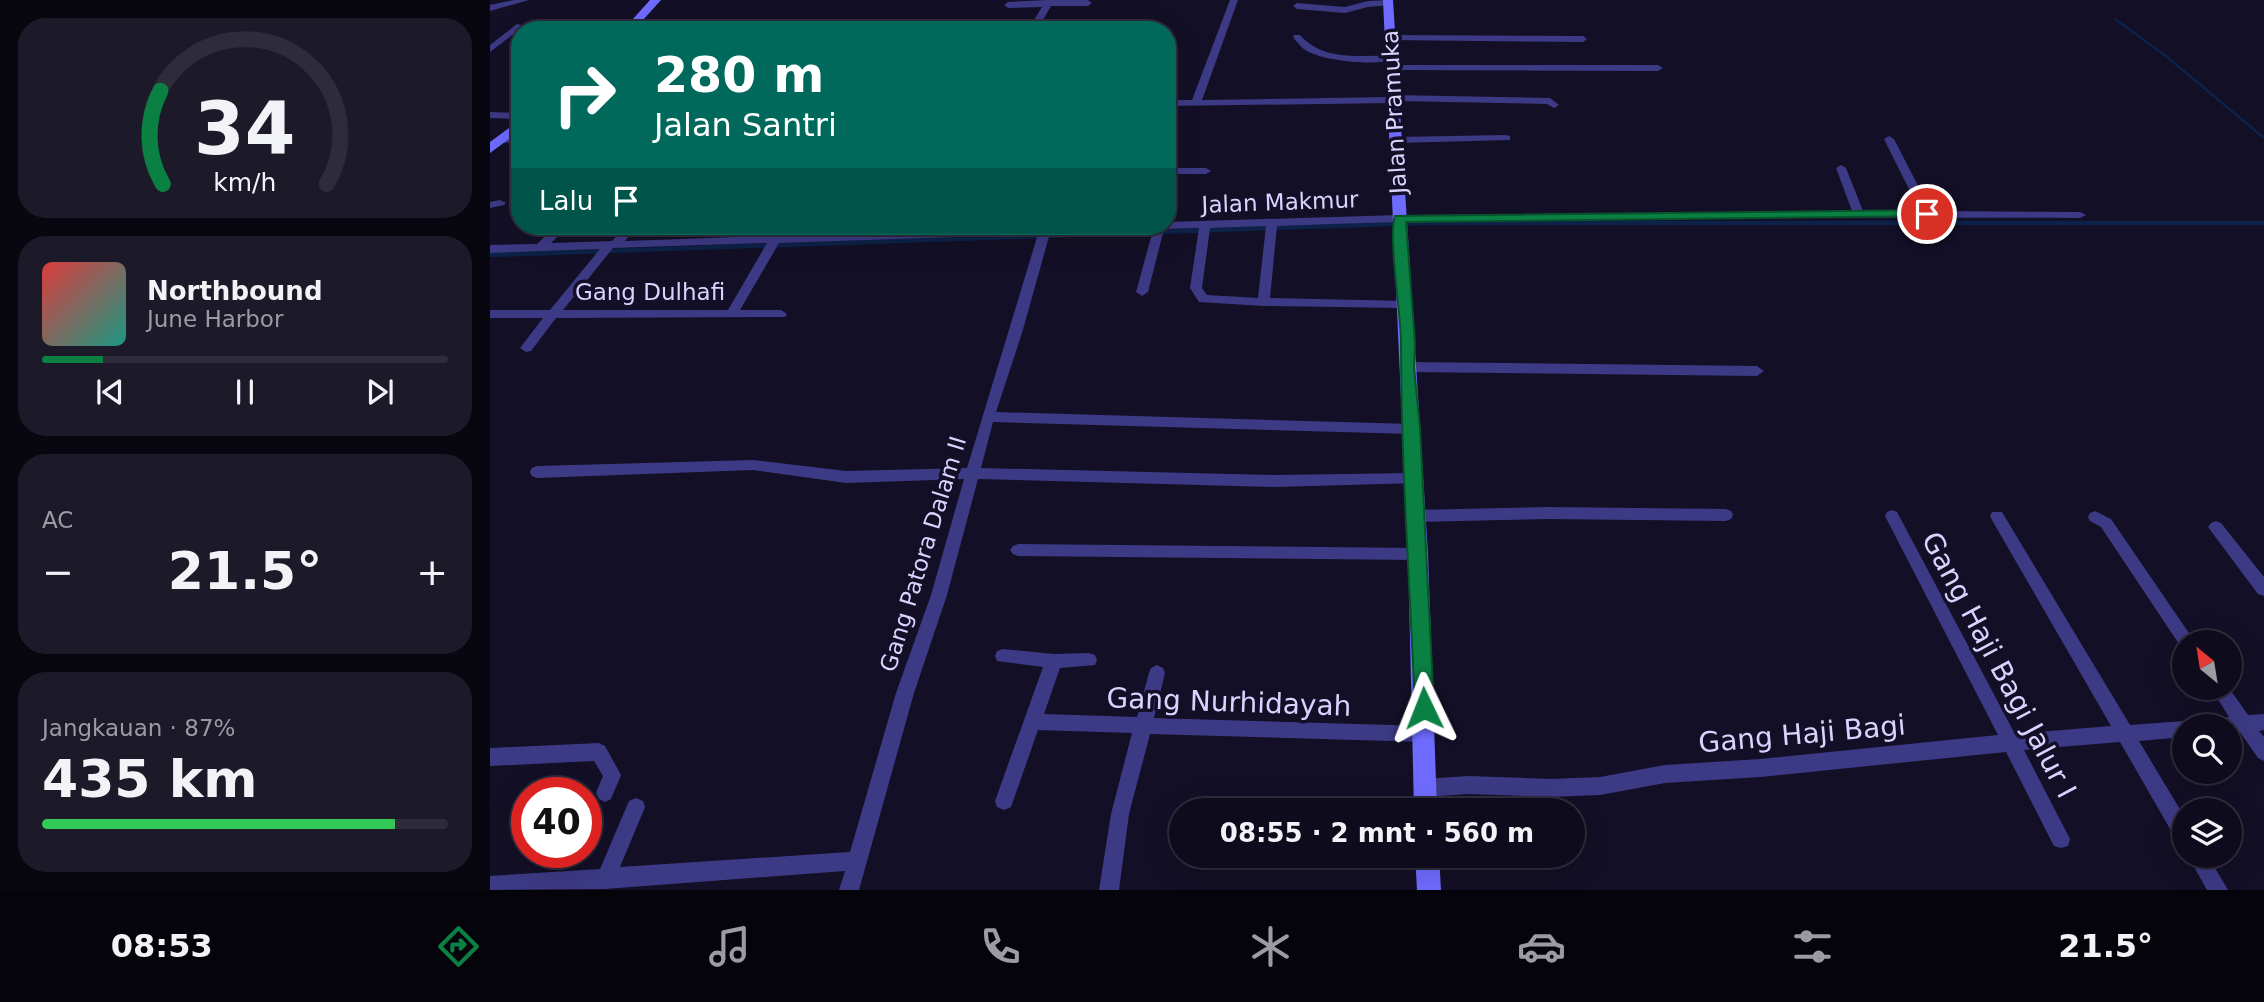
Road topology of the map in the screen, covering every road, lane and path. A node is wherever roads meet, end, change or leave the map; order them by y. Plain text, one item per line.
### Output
1 (525, 0) edge
2 (656, 0) edge
3 (1234, 0) edge
4 (1049, 2) edge
5 (1388, 2) edge
6 (1088, 3) dead end
7 (1008, 5) dead end
8 (1297, 6) dead end
9 (490, 8) edge
10 (636, 21) edge
11 (1037, 21) edge
12 (511, 33) edge
13 (1297, 37) dead end
14 (1390, 38) junction
15 (1583, 39) dead end
16 (490, 49) edge
17 (1391, 63) junction
18 (1658, 68) dead end
19 (1393, 99) junction
20 (1176, 103) edge
21 (1196, 103) junction
22 (1554, 105) dead end
23 (490, 115) edge
24 (511, 116) edge
25 (511, 131) edge
26 (1506, 138) dead end
27 (501, 139) junction
28 (511, 139) edge
29 (1889, 139) dead end
30 (1395, 140) junction
31 (490, 149) edge
32 (1841, 168) dead end
33 (1176, 171) edge
34 (1206, 171) dead end
35 (1859, 214) junction
36 (1927, 214) junction
37 (2080, 215) dead end
38 (1399, 218) junction
39 (1272, 227) junction
40 (1204, 229) junction
41 (1176, 230) edge
42 (553, 235) edge
43 (623, 235) edge
44 (783, 235) edge
45 (859, 235) edge
46 (1044, 235) edge
47 (1156, 235) edge
48 (775, 243) junction
49 (539, 248) junction
50 (490, 249) edge
51 (608, 250) junction
52 (1142, 292) dead end
53 (1264, 302) junction
54 (1404, 304) junction
55 (733, 312) junction
56 (490, 313) edge
57 (552, 314) junction
58 (781, 314) dead end
59 (526, 348) dead end
60 (1406, 367) junction
61 (1757, 370) dead end
62 (988, 417) junction
63 (1412, 429) junction
64 (537, 472) dead end
65 (973, 473) junction
66 (1414, 479) junction
67 (1726, 515) dead end
68 (1415, 516) junction
69 (1892, 516) dead end
70 (1997, 516) dead end
71 (2095, 517) dead end
72 (2216, 527) dead end
73 (1018, 550) dead end
74 (1418, 554) junction
75 (2264, 589) edge
76 (2179, 630) edge
77 (1003, 656) dead end
78 (1089, 660) dead end
79 (1054, 661) junction
80 (1157, 673) dead end
81 (2227, 700) edge
82 (1032, 722) junction
83 (2264, 722) edge
84 (2244, 724) junction
85 (1142, 726) junction
86 (2172, 730) edge
87 (1426, 734) junction
88 (2123, 734) junction
89 (2009, 743) junction
90 (2264, 752) edge
91 (490, 757) edge
92 (1425, 788) junction
93 (605, 793) dead end
94 (1425, 798) edge
95 (1004, 801) dead end
96 (636, 807) dead end
97 (2172, 814) edge
98 (2061, 839) dead end
99 (856, 861) junction
100 (1428, 868) edge
101 (2204, 868) edge
102 (605, 878) junction
103 (490, 886) edge
104 (849, 890) edge
105 (1109, 890) edge
106 (1429, 890) edge
107 (2218, 890) edge

1 - 9 street
2 - 10 street
3 - 21 street
4 - 6 street
4 - 7 street
4 - 11 street
5 - 8 street
5 - 14 street, Jalan Pramuka
12 - 16 street
13 - 17 street
14 - 15 street
14 - 17 street, Jalan Pramuka
17 - 18 street
17 - 19 street, Jalan Pramuka
19 - 21 street
19 - 22 street
19 - 30 street, Jalan Pramuka
20 - 21 street
23 - 24 street
25 - 27 street
26 - 30 street
27 - 28 street
27 - 31 street
29 - 36 street
30 - 38 street, Jalan Pramuka
32 - 35 street
33 - 34 street
35 - 36 street, Jalan Makmur
35 - 38 street, Jalan Makmur
36 - 37 street, Jalan Makmur
38 - 39 street, Jalan Makmur
38 - 54 street, Jalan Pramuka
39 - 40 street, Jalan Makmur
39 - 53 street
40 - 41 street, Jalan Makmur
40 - 53 street
42 - 49 street
43 - 51 street, Gang Dulhafi
44 - 48 street
45 - 48 street, Jalan Makmur
46 - 62 street, Gang Patora Dalam II
47 - 52 street
48 - 51 street, Jalan Makmur
48 - 55 street
49 - 50 street, Jalan Makmur
49 - 51 street, Jalan Makmur
51 - 57 street, Gang Dulhafi
53 - 54 street
54 - 60 street, Jalan Pramuka
55 - 57 street, Gang Dulhafi
55 - 58 street, Gang Dulhafi
56 - 57 street
57 - 59 street
60 - 61 street
60 - 63 street, Jalan Pramuka
62 - 63 street
62 - 65 street, Gang Patora Dalam II
63 - 66 street, Jalan Pramuka
64 - 65 street
65 - 66 street
65 - 99 street, Gang Patora Dalam II
66 - 68 street, Jalan Pramuka
67 - 68 street
68 - 74 street, Jalan Pramuka
69 - 89 street, Gang Haji Bagi Jalur I
70 - 88 street
71 - 76 street
72 - 75 street
73 - 74 street
74 - 87 street, Jalan Pramuka
77 - 79 street
78 - 79 street
79 - 82 street
80 - 85 street
81 - 84 street
82 - 85 street, Gang Nurhidayah
82 - 95 street
83 - 84 street
84 - 90 street
85 - 87 street, Gang Nurhidayah
85 - 105 street
86 - 88 street, Gang Haji Bagi
87 - 92 street, Jalan Pramuka
88 - 89 street, Gang Haji Bagi
88 - 97 street
89 - 92 street, Gang Haji Bagi
89 - 98 street, Gang Haji Bagi Jalur I
91 - 93 street
92 - 94 street, Jalan Pramuka
96 - 102 street
99 - 102 street
99 - 104 street, Gang Patora Dalam II
100 - 106 street
101 - 107 street
102 - 103 street

